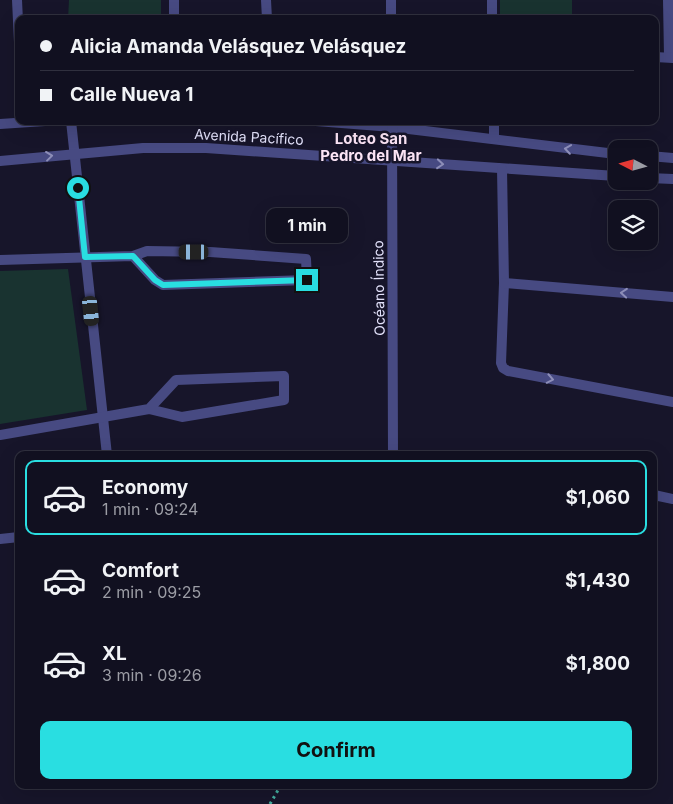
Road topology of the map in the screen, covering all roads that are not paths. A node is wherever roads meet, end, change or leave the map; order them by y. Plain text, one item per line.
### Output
1 (17, 0) edge
2 (174, 0) edge
3 (266, 0) edge
4 (391, 0) edge
5 (492, 0) edge
6 (668, 0) edge
7 (18, 15) edge
8 (174, 15) edge
9 (267, 15) edge
10 (391, 15) edge
11 (492, 15) edge
12 (671, 57) edge
13 (15, 123) edge
14 (0, 124) edge
15 (71, 125) edge
16 (392, 125) edge
17 (399, 125) edge
18 (494, 125) edge
19 (494, 139) junction
20 (74, 153) junction
21 (608, 153) edge
22 (658, 157) edge
23 (673, 158) edge
24 (392, 160) junction
25 (0, 161) edge
26 (502, 169) junction
27 (608, 176) edge
28 (658, 179) edge
29 (673, 180) edge
30 (133, 256) junction
31 (85, 257) junction
32 (0, 260) edge
33 (504, 283) junction
34 (673, 297) edge
35 (673, 402) edge
36 (149, 409) junction
37 (103, 418) junction
38 (0, 435) edge
39 (107, 451) edge
40 (393, 451) edge
41 (657, 496) edge
42 (673, 499) edge
43 (15, 537) edge
44 (0, 539) edge

1 - 7 street
2 - 8 street
3 - 9 street
4 - 10 street
5 - 11 street
6 - 12 street
13 - 14 street
15 - 20 street
16 - 24 street, Océano Índico
17 - 19 street, Avenida Pacífico
18 - 19 street
21 -> 19 street, Avenida Pacífico
20 - 24 street, Avenida Pacífico
25 -> 20 street, Avenida Pacífico
20 - 31 street
22 - 23 street
24 -> 26 street, Avenida Pacífico
24 - 40 street, Océano Índico
26 - 27 street, Avenida Pacífico
26 - 33 street
28 - 29 street
30 - 30 street
30 - 31 street
31 - 32 street
31 - 37 street
34 -> 33 street
33 -> 35 street
36 - 36 street
36 - 37 street
37 - 38 street
37 - 39 street
41 - 42 street
43 - 44 street

